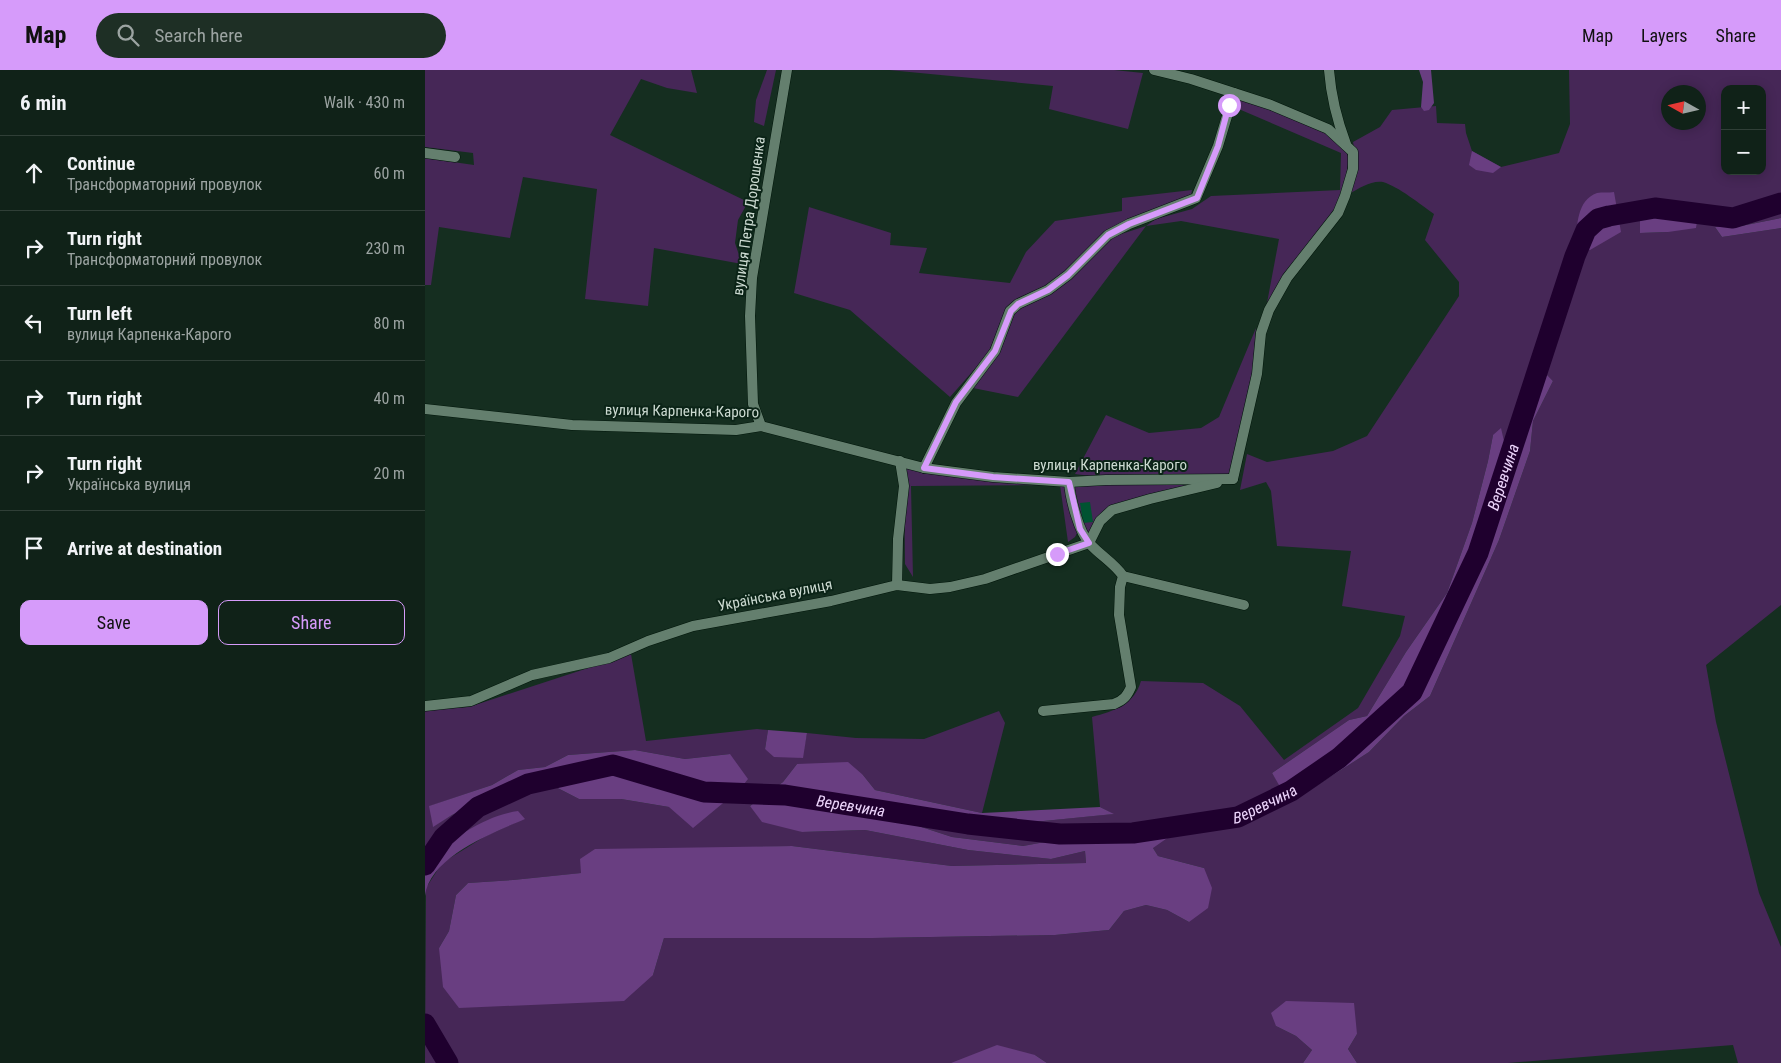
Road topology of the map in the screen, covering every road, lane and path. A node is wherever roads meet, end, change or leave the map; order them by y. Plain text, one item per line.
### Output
1 (787, 70) edge
2 (1154, 70) edge
3 (1329, 70) edge
4 (1234, 93) junction
5 (1350, 148) junction
6 (425, 153) edge
7 (455, 157) dead end
8 (425, 409) edge
9 (761, 426) junction
10 (900, 461) junction
11 (924, 468) junction
12 (1233, 479) junction
13 (1069, 482) junction
14 (1089, 543) junction
15 (1123, 576) junction
16 (897, 585) junction
17 (1244, 605) dead end
18 (425, 706) edge
19 (1043, 711) dead end

1 - 9 street, вулиця Петра Дорошенка
2 - 4 street
3 - 5 street
4 - 5 street
4 - 11 street
5 - 12 street
6 - 7 street
8 - 9 street, вулиця Карпенка-Карого
9 - 10 street, вулиця Карпенка-Карого
10 - 11 street, вулиця Карпенка-Карого
10 - 16 street
11 - 13 street, вулиця Карпенка-Карого
12 - 13 street, вулиця Карпенка-Карого
12 - 14 street
13 - 14 street
14 - 15 street
14 - 16 street, Українська вулиця
15 - 17 street
15 - 19 street
16 - 18 street, Українська вулиця

